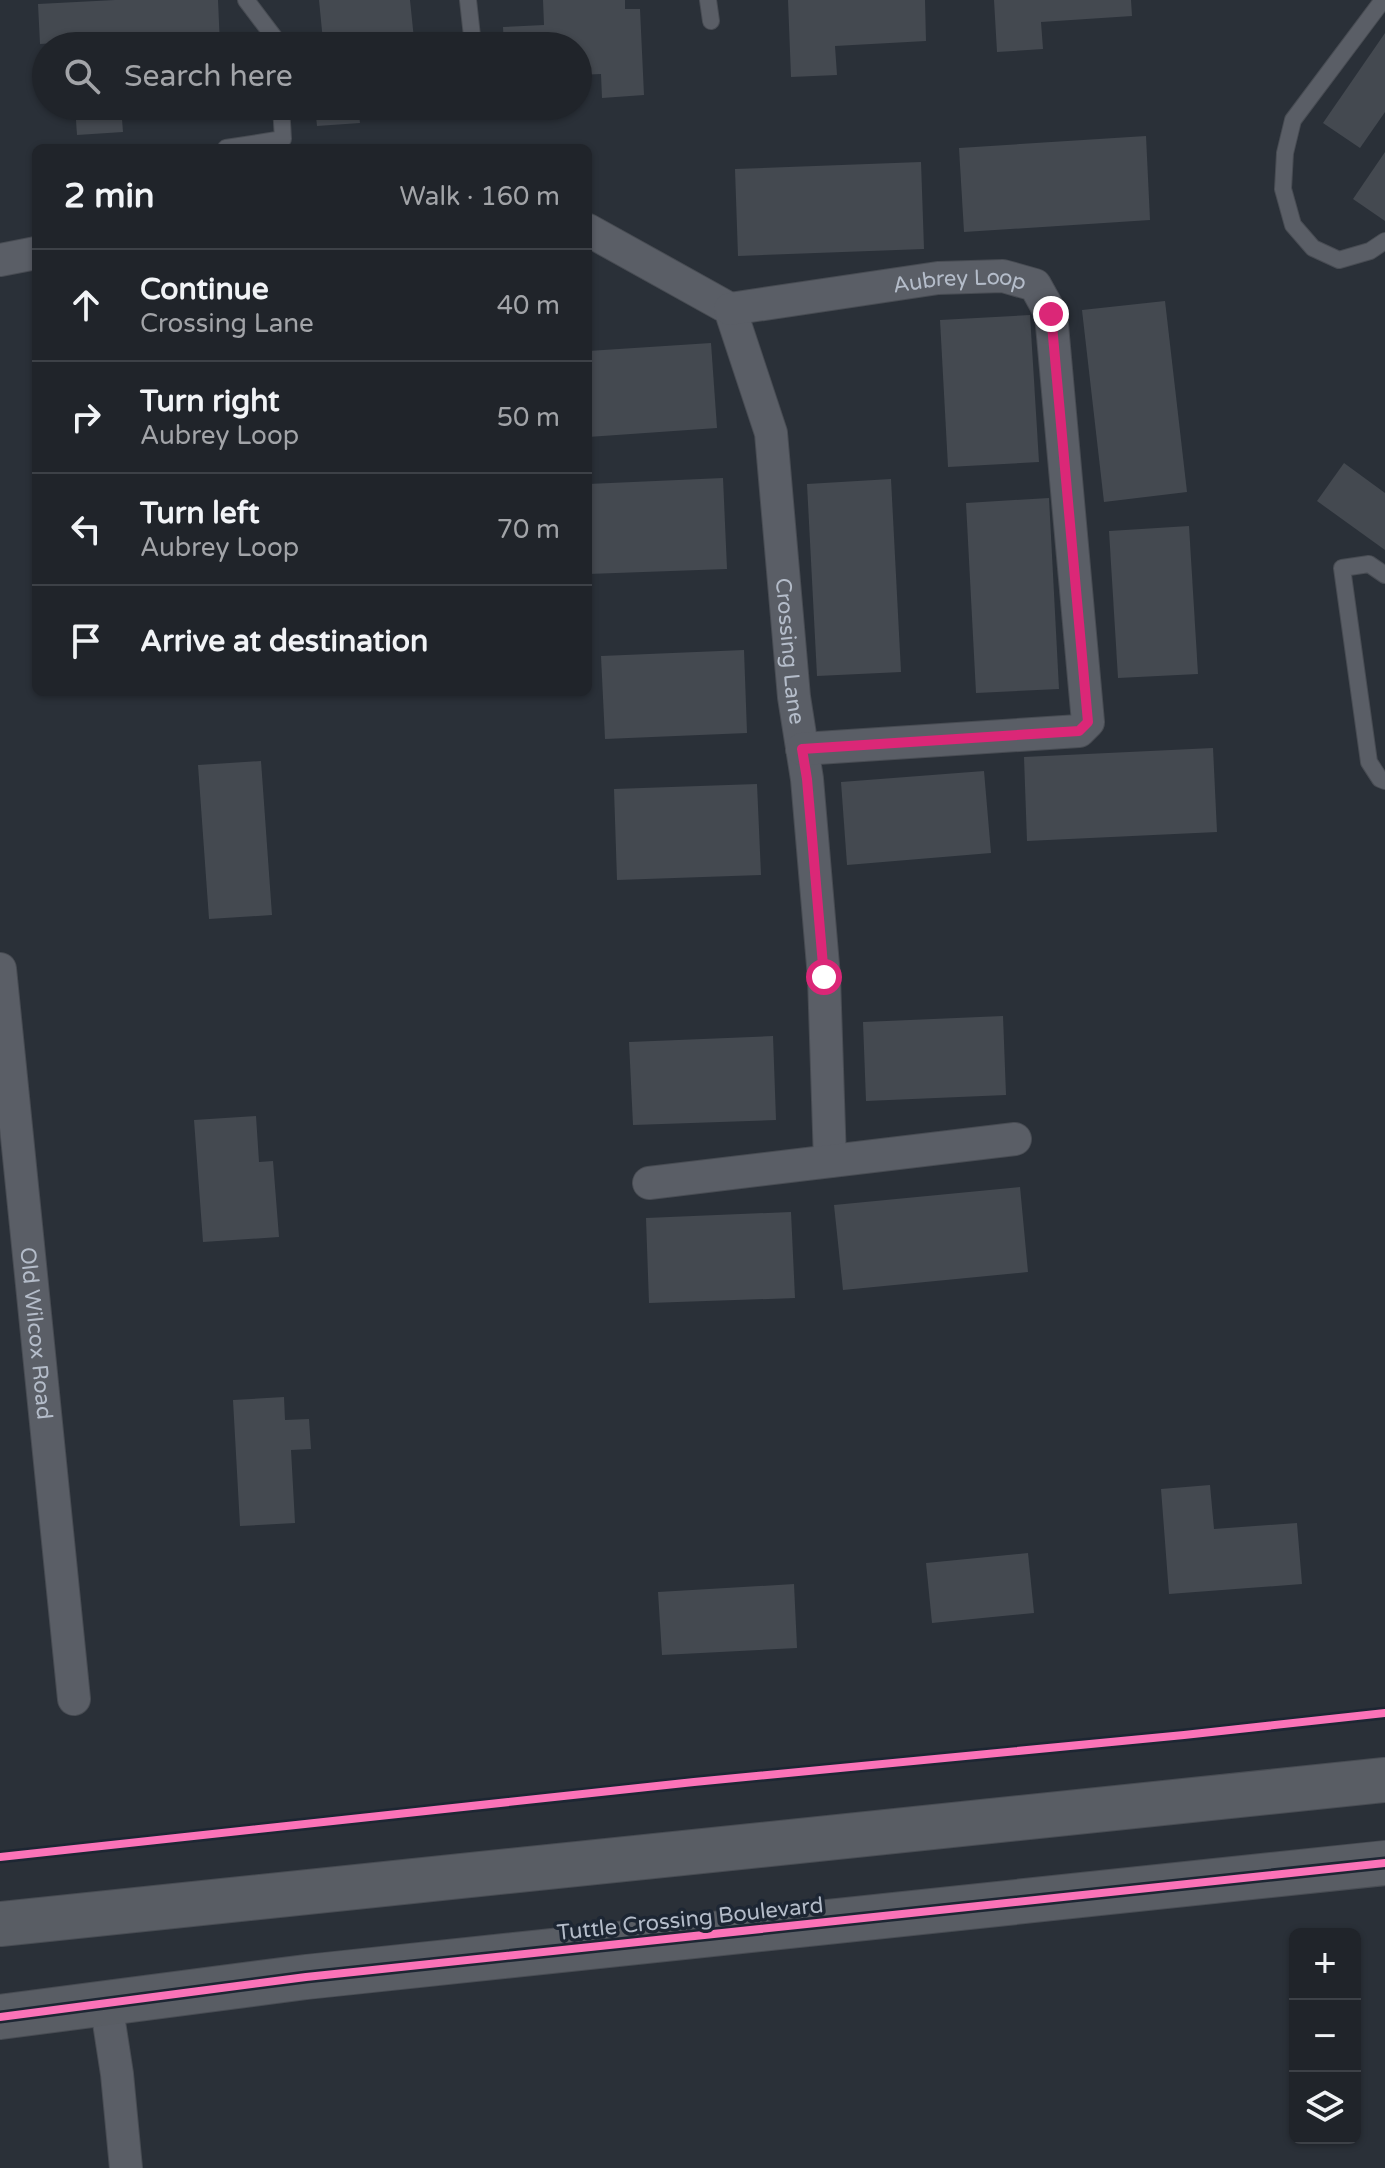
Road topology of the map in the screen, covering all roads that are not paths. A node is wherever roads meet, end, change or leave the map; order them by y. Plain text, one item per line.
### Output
1 (246, 0) edge
2 (468, 0) edge
3 (708, 0) edge
4 (1383, 0) edge
5 (711, 21) dead end
6 (270, 32) edge
7 (472, 32) edge
8 (282, 120) edge
9 (251, 144) edge
10 (592, 232) edge
11 (1385, 241) edge
12 (730, 309) junction
13 (1385, 575) edge
14 (802, 749) junction
15 (1385, 781) edge
16 (0, 969) edge
17 (1015, 1139) dead end
18 (830, 1161) junction
19 (649, 1183) dead end
20 (74, 1699) dead end
21 (1385, 1780) edge
22 (1385, 1863) edge
23 (0, 1924) edge
24 (106, 2003) junction
25 (0, 2017) edge
26 (126, 2168) edge

1 - 6 lane
2 - 7 lane
3 - 5 lane
4 - 11 lane
8 - 9 lane
10 - 12 street
12 - 14 street, Crossing Lane
12 - 14 street, Aubrey Loop
13 - 15 lane
14 - 18 street, Crossing Lane
16 - 20 street, Old Wilcox Road
17 - 18 street
18 - 19 street
21 - 23 street
22 - 24 street, Tuttle Crossing Boulevard
24 - 25 street, Tuttle Crossing Boulevard
24 - 26 street

